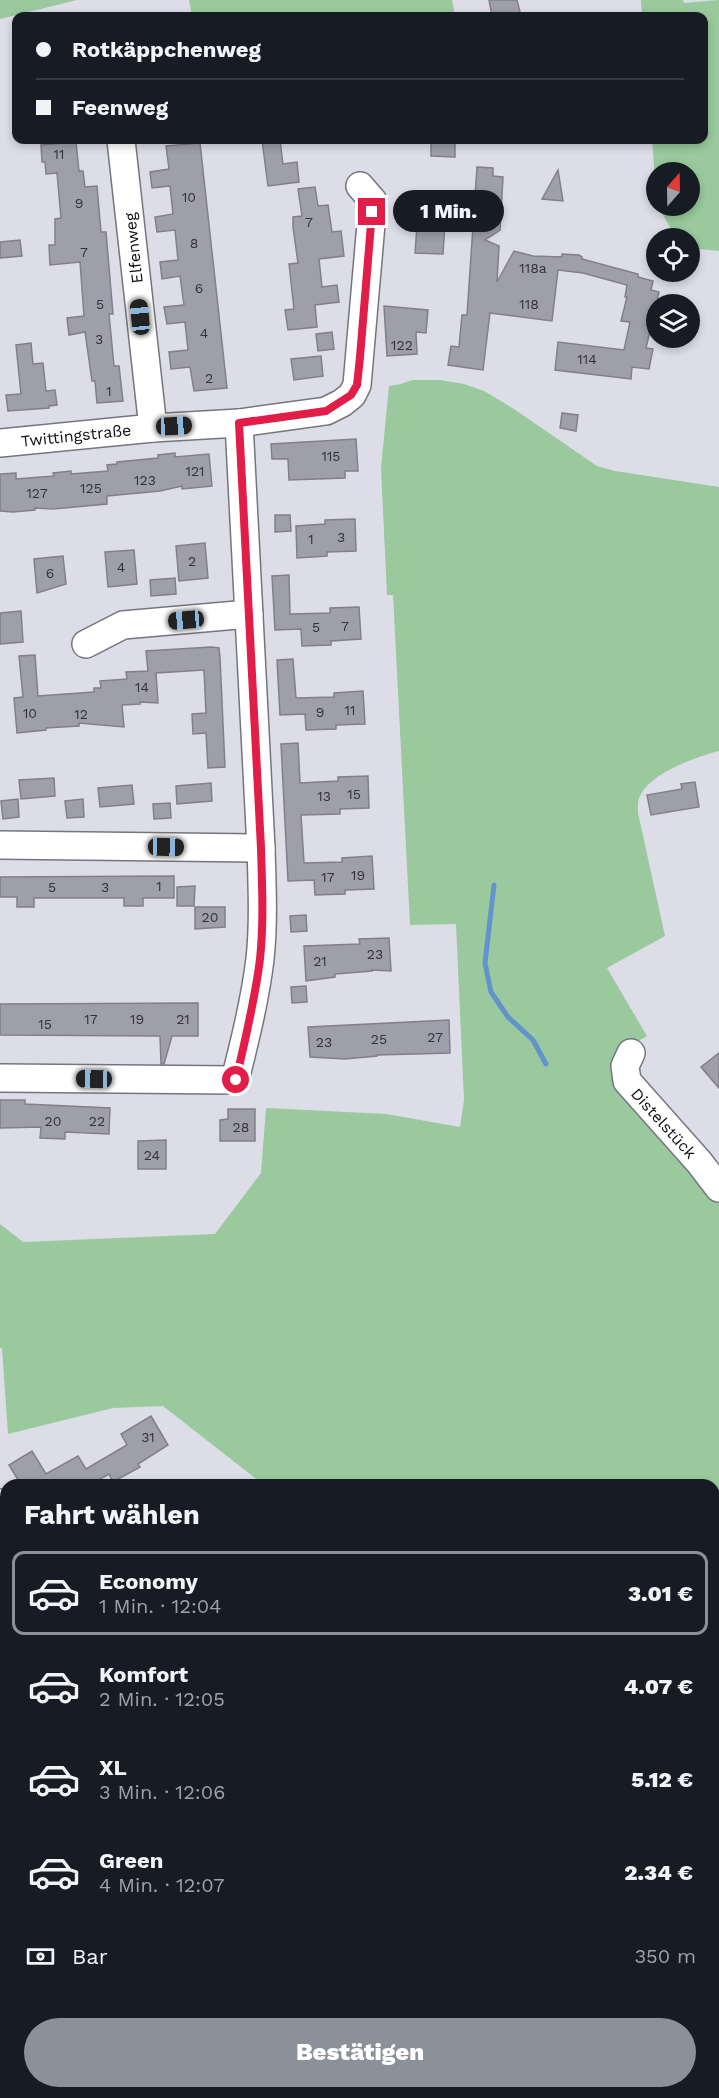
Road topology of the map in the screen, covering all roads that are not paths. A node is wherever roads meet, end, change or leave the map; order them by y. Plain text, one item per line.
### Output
1 (121, 144) edge
2 (360, 186) dead end
3 (239, 423) junction
4 (153, 428) junction
5 (0, 443) edge
6 (249, 614) junction
7 (86, 644) dead end
8 (0, 845) edge
9 (261, 848) junction
10 (631, 1053) dead end
11 (0, 1078) edge
12 (719, 1188) edge

1 - 4 street, Elfenweg
2 - 3 street, Twittingstraße
3 - 4 street, Twittingstraße
3 - 6 street
4 - 5 street, Twittingstraße
6 - 7 street
6 - 9 street
8 - 9 street
9 - 11 street
10 - 12 street, Distelstück

